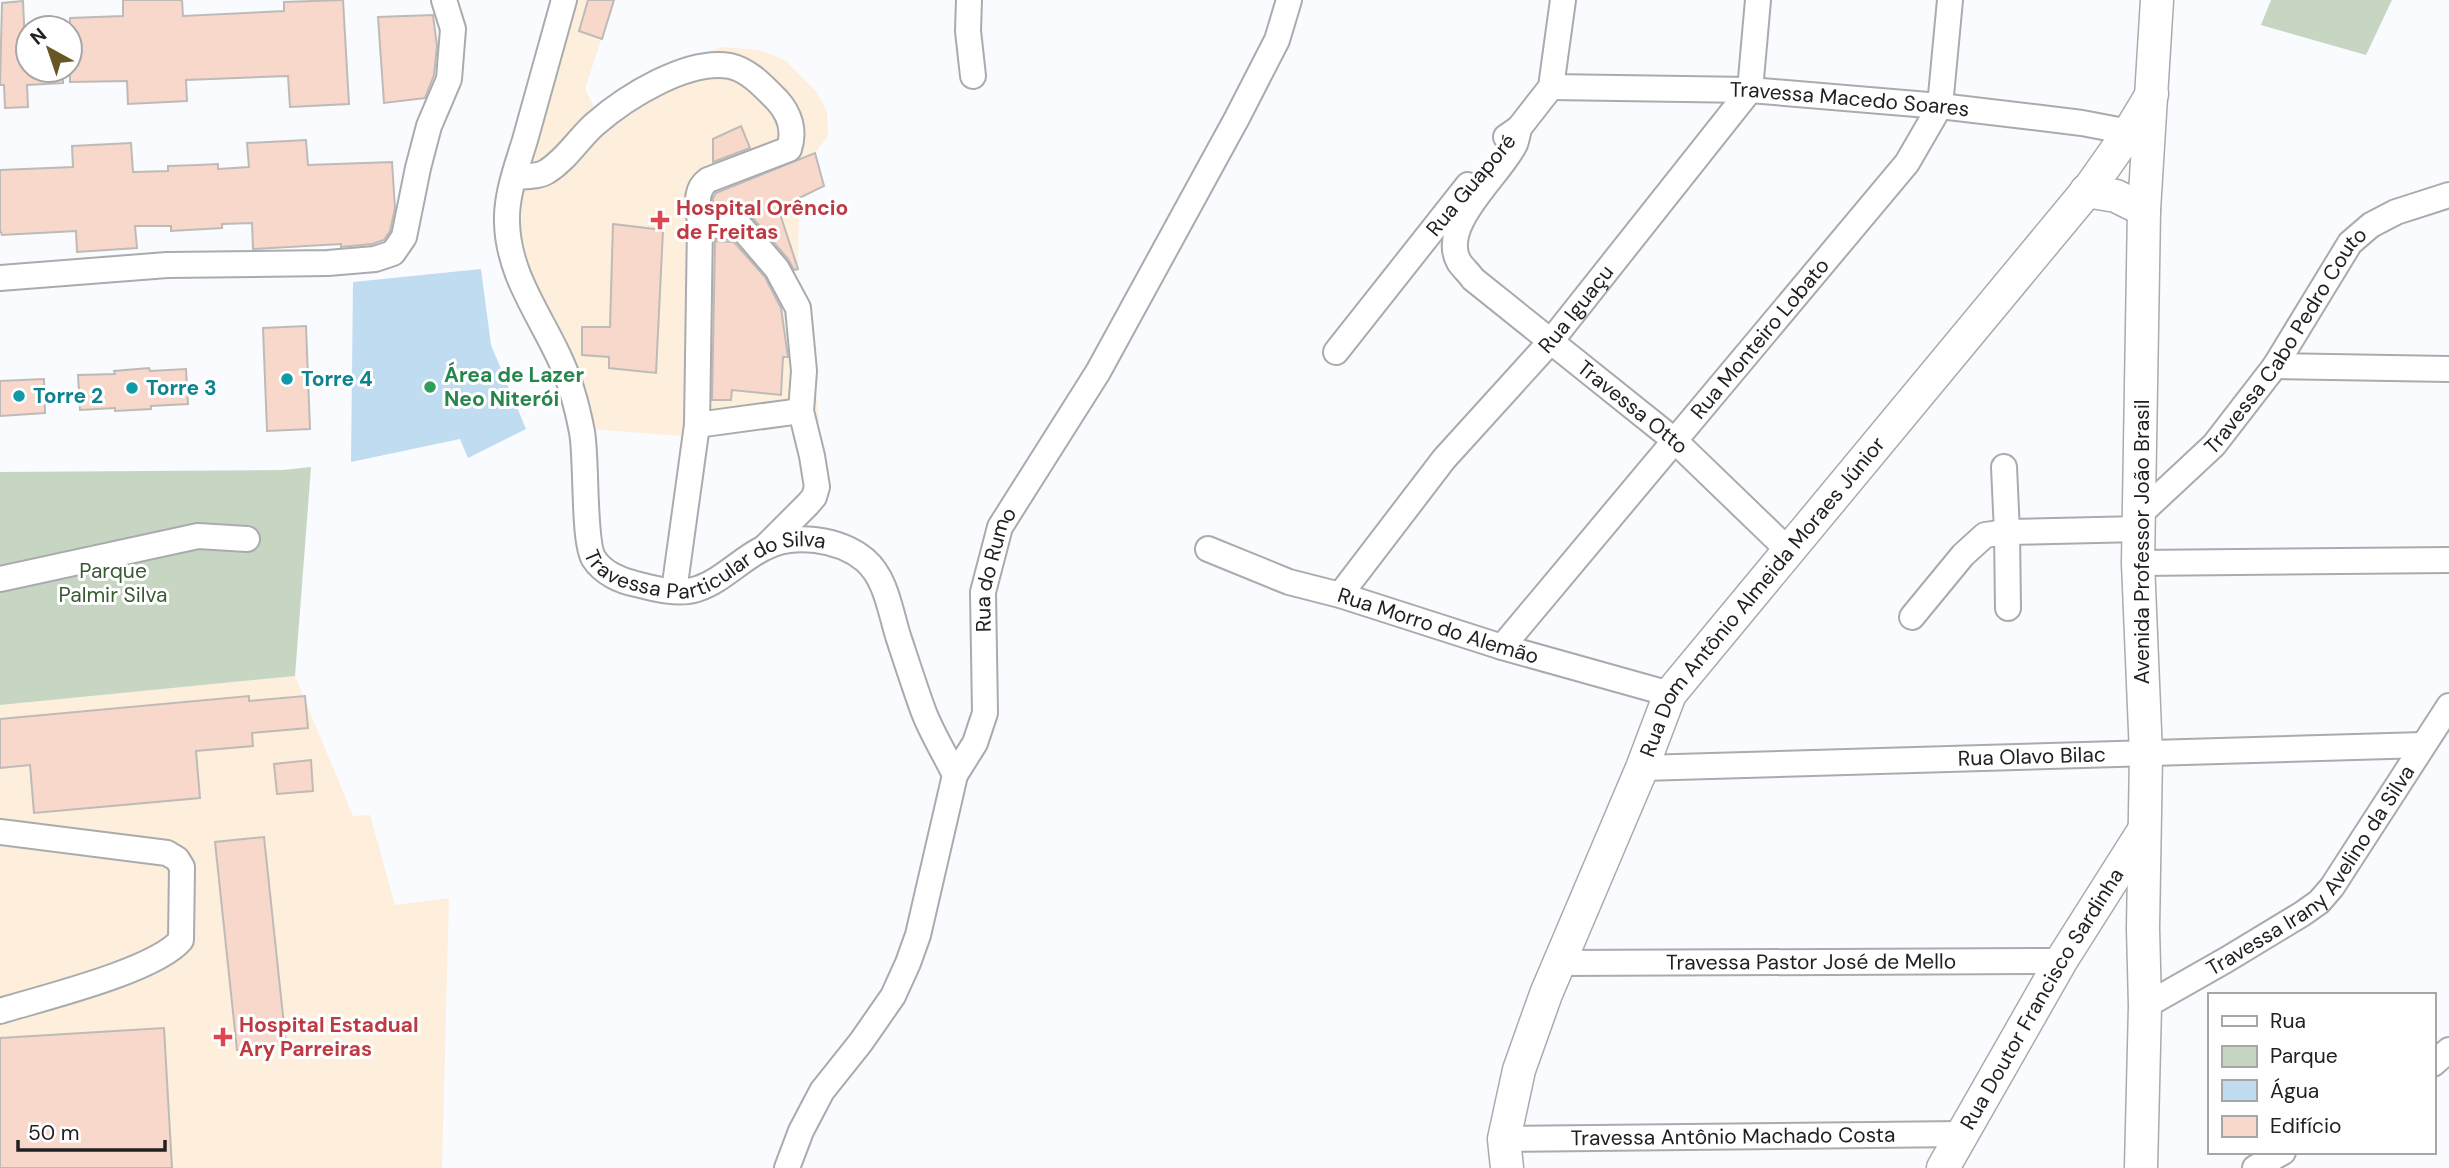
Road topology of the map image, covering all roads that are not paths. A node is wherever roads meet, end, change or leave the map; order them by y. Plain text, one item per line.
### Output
1 (444, 0) edge
2 (564, 0) edge
3 (969, 0) edge
4 (1289, 0) edge
5 (1563, 0) edge
6 (1758, 0) edge
7 (1950, 0) edge
8 (2157, 0) edge
9 (972, 76) dead end
10 (1551, 87) junction
11 (1749, 90) junction
12 (1940, 106) junction
13 (1519, 128) junction
14 (2139, 134) junction
15 (514, 177) junction
16 (2086, 191) junction
17 (2449, 195) edge
18 (2144, 210) junction
19 (700, 225) junction
20 (0, 278) edge
21 (1550, 341) junction
22 (1336, 352) dead end
23 (2275, 366) junction
24 (2449, 369) edge
25 (801, 411) junction
26 (697, 425) junction
27 (1674, 440) junction
28 (2004, 467) dead end
29 (2140, 522) junction
30 (2007, 532) junction
31 (247, 539) dead end
32 (765, 547) junction
33 (1209, 549) dead end
34 (1788, 550) junction
35 (2449, 560) edge
36 (2138, 563) junction
37 (0, 579) edge
38 (674, 591) junction
39 (1340, 596) junction
40 (2008, 608) dead end
41 (1912, 617) dead end
42 (1502, 648) junction
43 (1670, 694) junction
44 (2449, 706) edge
45 (2423, 745) junction
46 (2146, 755) junction
47 (1642, 768) junction
48 (956, 775) junction
49 (2144, 830) junction
50 (0, 832) edge
51 (2061, 961) junction
52 (1559, 963) junction
53 (2145, 1006) junction
54 (0, 1012) edge
55 (2449, 1050) edge
56 (2435, 1062) edge
57 (1963, 1134) junction
58 (1505, 1154) edge
59 (2280, 1154) edge
60 (787, 1168) edge
61 (1943, 1168) edge
62 (2141, 1168) edge
63 (2255, 1168) edge

1 - 20 street
2 - 15 street, Travessa Particular do Silva
3 - 9 street
4 - 48 street, Rua do Rumo
5 - 10 street
6 - 11 street
7 - 12 street, Rua Monteiro Lobato
8 - 14 main road, Rua Dom Antônio Almeida Moraes Júnior
10 - 11 street, Travessa Macedo Soares
10 - 13 street, Rua Guaporé
11 - 12 street, Travessa Macedo Soares
11 - 21 street, Rua Iguaçu
12 - 14 street, Travessa Macedo Soares
12 - 27 street, Rua Monteiro Lobato
13 - 21 street, Travessa Otto
13 - 22 street, Rua Guaporé
14 - 16 main road, Rua Dom Antônio Almeida Moraes Júnior
14 - 18 main road, Avenida Professor João Brasil
15 - 19 street
15 - 38 street, Travessa Particular do Silva
16 - 18 main road
16 - 34 main road, Rua Dom Antônio Almeida Moraes Júnior
17 - 23 street, Travessa Cabo Pedro Couto
18 - 29 main road, Avenida Professor João Brasil
19 - 25 street
19 - 26 street
21 - 27 street, Travessa Otto
21 - 39 street, Rua Iguaçu
23 - 24 street
23 - 29 street, Travessa Cabo Pedro Couto
25 - 26 street
25 - 32 street
26 - 38 street
27 - 34 street, Travessa Otto
27 - 42 street, Rua Monteiro Lobato
28 - 30 street
29 - 30 street
29 - 36 main road, Avenida Professor João Brasil
30 - 40 street
30 - 41 street
31 - 37 street
32 - 38 street, Travessa Particular do Silva
32 - 48 street, Travessa Particular do Silva
33 - 39 street, Rua Morro do Alemão
34 - 43 main road, Rua Dom Antônio Almeida Moraes Júnior
35 - 36 street
36 - 46 main road, Avenida Professor João Brasil
39 - 42 street, Rua Morro do Alemão
42 - 43 street, Rua Morro do Alemão
43 - 47 main road, Rua Dom Antônio Almeida Moraes Júnior
44 - 45 street, Travessa Irany Avelino da Silva
45 - 46 street, Rua Olavo Bilac
45 - 53 street, Travessa Irany Avelino da Silva
46 - 47 street, Rua Olavo Bilac
46 - 49 main road, Avenida Professor João Brasil
47 - 52 main road, Rua Dom Antônio Almeida Moraes Júnior
48 - 60 street, Rua do Rumo
49 - 51 main road, Rua Doutor Francisco Sardinha
49 - 53 main road, Avenida Professor João Brasil
50 - 54 street
51 - 52 street, Travessa Pastor José de Mello
51 - 57 main road, Rua Doutor Francisco Sardinha
52 - 58 main road, Rua Dom Antônio Almeida Moraes Júnior
53 - 62 main road, Avenida Professor João Brasil
55 - 56 street
57 - 58 street, Travessa Antônio Machado Costa
57 - 61 main road, Rua Doutor Francisco Sardinha
59 - 63 street

